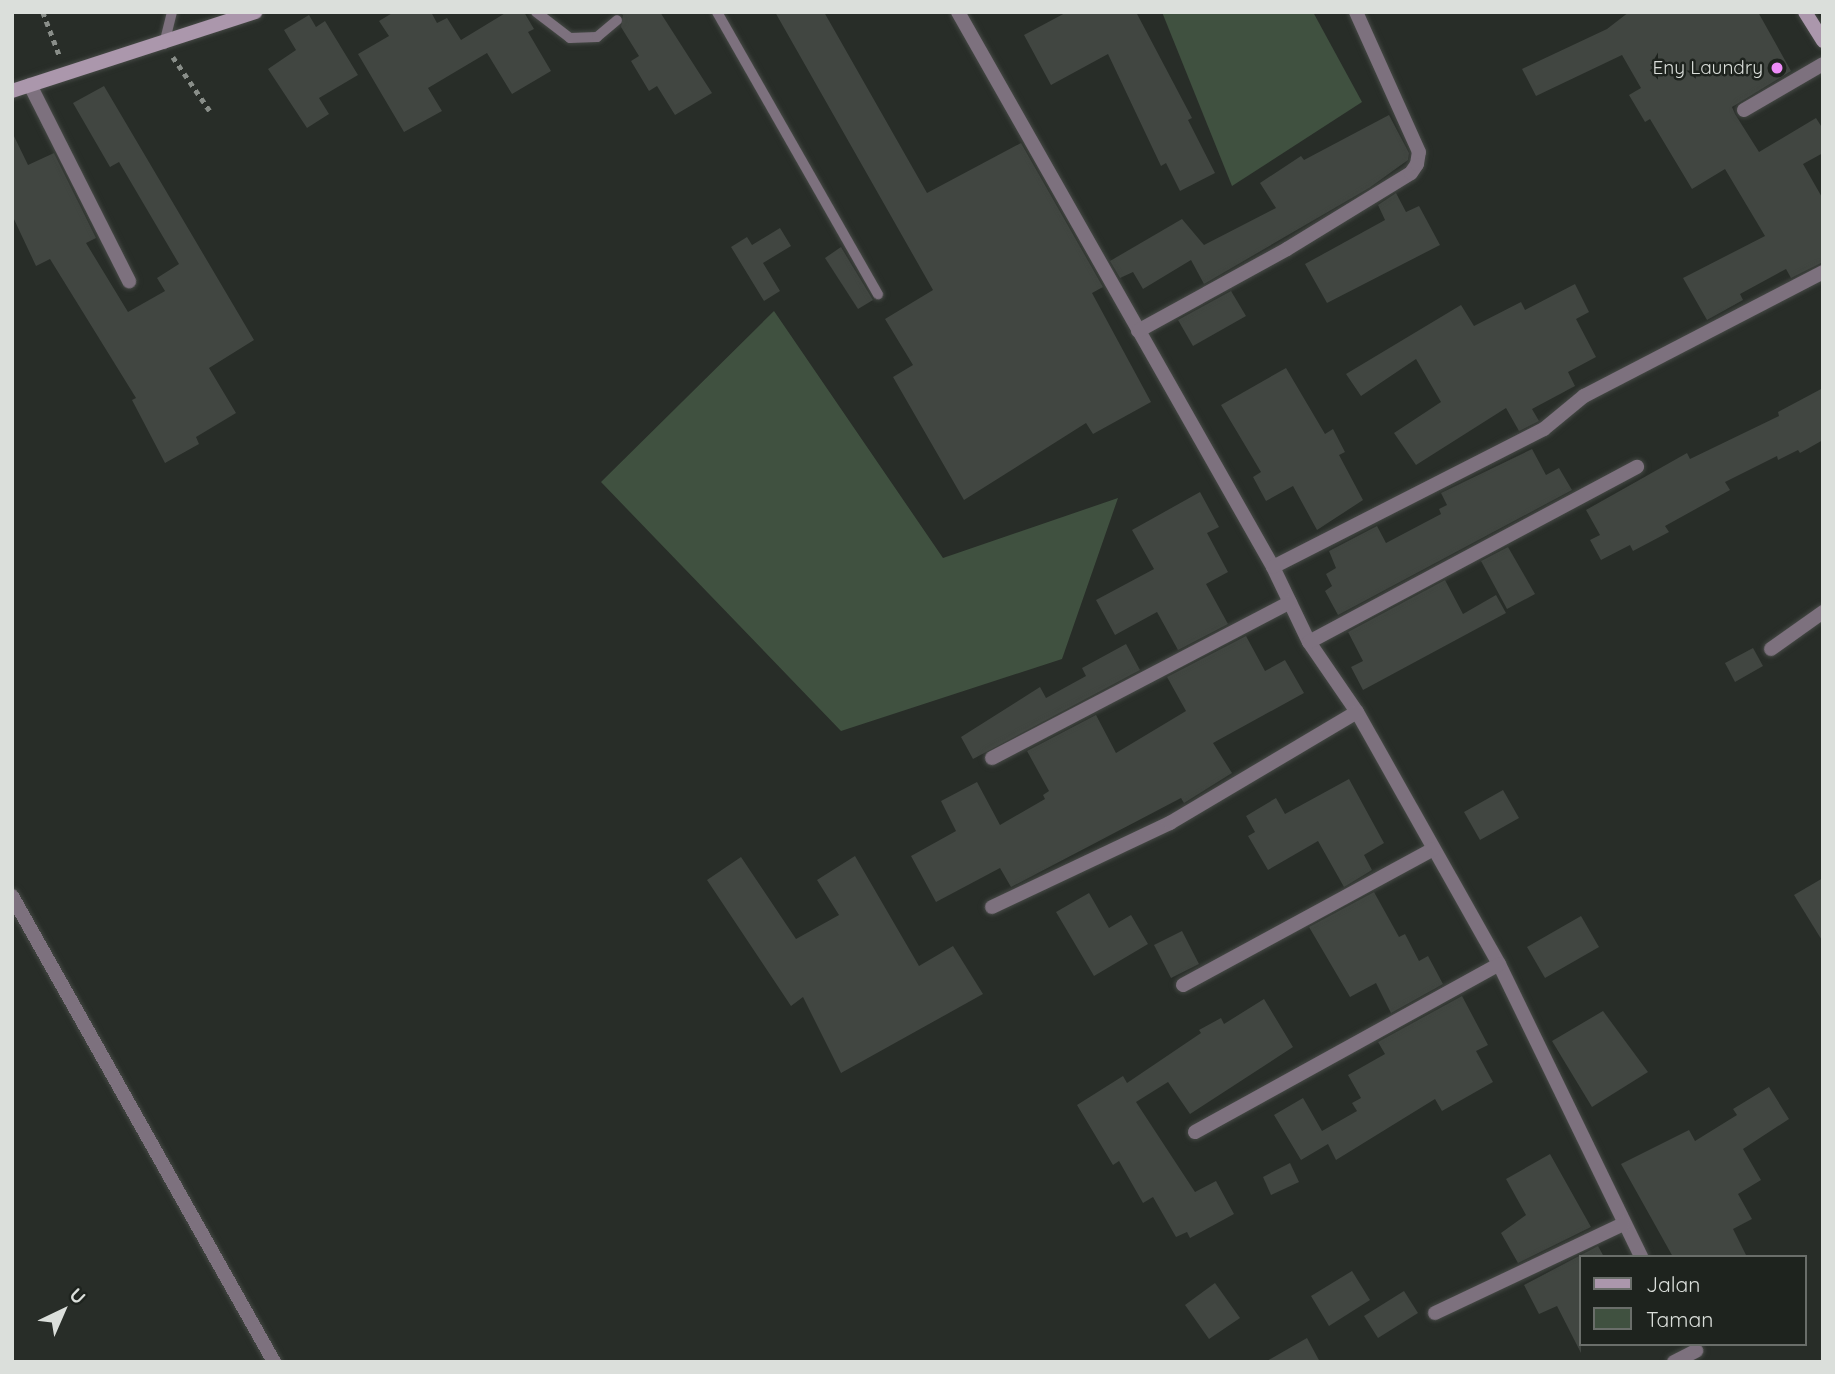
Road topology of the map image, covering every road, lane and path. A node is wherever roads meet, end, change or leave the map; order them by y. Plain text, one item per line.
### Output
1 (43, 12) edge
2 (172, 12) edge
3 (255, 12) edge
4 (536, 12) edge
5 (717, 12) edge
6 (958, 12) edge
7 (1356, 12) edge
8 (1805, 12) edge
9 (617, 20) dead end
10 (1823, 41) edge
11 (164, 44) junction
12 (1823, 64) edge
13 (66, 73) junction
14 (30, 85) junction
15 (12, 91) edge
16 (1744, 110) dead end
17 (210, 111) dead end
18 (1823, 272) edge
19 (129, 281) dead end
20 (878, 294) dead end
21 (1138, 331) junction
22 (1637, 467) dead end
23 (1273, 567) junction
24 (1290, 602) junction
25 (1823, 612) edge
26 (1309, 642) junction
27 (1771, 649) dead end
28 (1357, 712) junction
29 (992, 758) dead end
30 (1433, 849) junction
31 (12, 896) edge
32 (992, 907) dead end
33 (1499, 964) junction
34 (1183, 985) dead end
35 (1195, 1132) dead end
36 (1623, 1224) junction
37 (1640, 1255) edge
38 (1435, 1313) dead end
39 (1697, 1352) edge
40 (274, 1362) edge
41 (1674, 1362) edge

1 - 13 path
2 - 11 lane
3 - 11 main road
4 - 9 lane
5 - 20 lane
6 - 21 street
7 - 21 street
8 - 10 main road
11 - 13 main road
11 - 17 path
12 - 16 street
13 - 14 main road
14 - 15 main road
14 - 19 street
18 - 23 street
21 - 23 street
22 - 26 street
23 - 24 street
24 - 26 street
24 - 29 street
25 - 27 street
26 - 28 street
28 - 30 street
28 - 32 street
30 - 33 street
30 - 34 street
31 - 40 street
33 - 35 street
33 - 36 street
36 - 37 street
36 - 38 street
39 - 41 street

